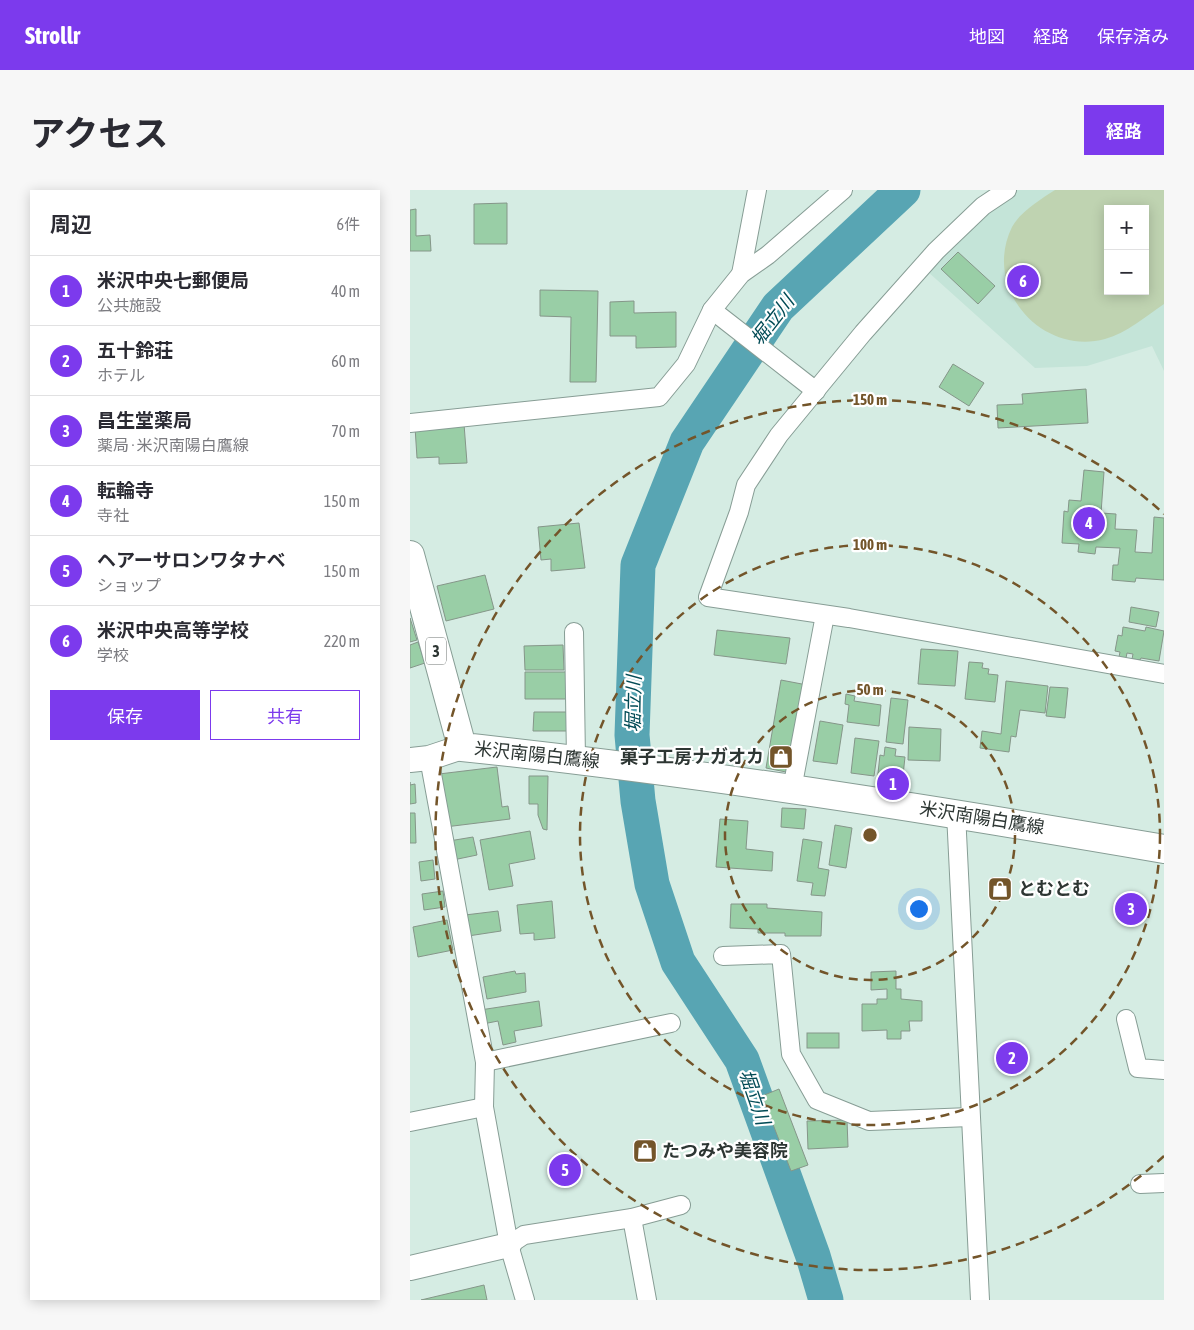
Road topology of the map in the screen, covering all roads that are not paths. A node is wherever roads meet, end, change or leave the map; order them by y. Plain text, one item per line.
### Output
1 (757, 190) edge
2 (843, 190) edge
3 (1006, 190) edge
4 (741, 274) junction
5 (717, 313) junction
6 (816, 391) junction
7 (410, 423) edge
8 (410, 555) edge
9 (825, 615) junction
10 (574, 632) dead end
11 (1164, 674) edge
12 (462, 747) junction
13 (419, 759) edge
14 (583, 760) junction
15 (792, 789) junction
16 (956, 813) junction
17 (1164, 849) edge
18 (723, 956) dead end
19 (1126, 1019) dead end
20 (671, 1023) dead end
21 (485, 1062) junction
22 (1164, 1070) edge
23 (484, 1107) junction
24 (970, 1117) junction
25 (410, 1122) edge
26 (1164, 1183) edge
27 (1140, 1184) dead end
28 (681, 1205) dead end
29 (632, 1218) junction
30 (510, 1245) junction
31 (410, 1268) edge
32 (525, 1300) edge
33 (647, 1300) edge
34 (980, 1300) edge

1 - 4 street
2 - 4 street
3 - 6 street
4 - 5 street
5 - 6 street
5 - 7 street
6 - 9 street
8 - 12 main road, 米沢南陽白鷹線 / 3
9 - 11 street
9 - 15 street
10 - 14 street
12 - 13 street
12 - 14 main road, 米沢南陽白鷹線
13 - 21 street
14 - 15 main road, 米沢南陽白鷹線
15 - 16 main road, 米沢南陽白鷹線
16 - 17 main road, 米沢南陽白鷹線
16 - 24 street
18 - 24 street
19 - 22 street
20 - 21 street
21 - 23 street
23 - 25 street
23 - 30 street
24 - 34 street
26 - 27 street
28 - 29 street
29 - 30 street
29 - 33 street
30 - 31 street
30 - 32 street

